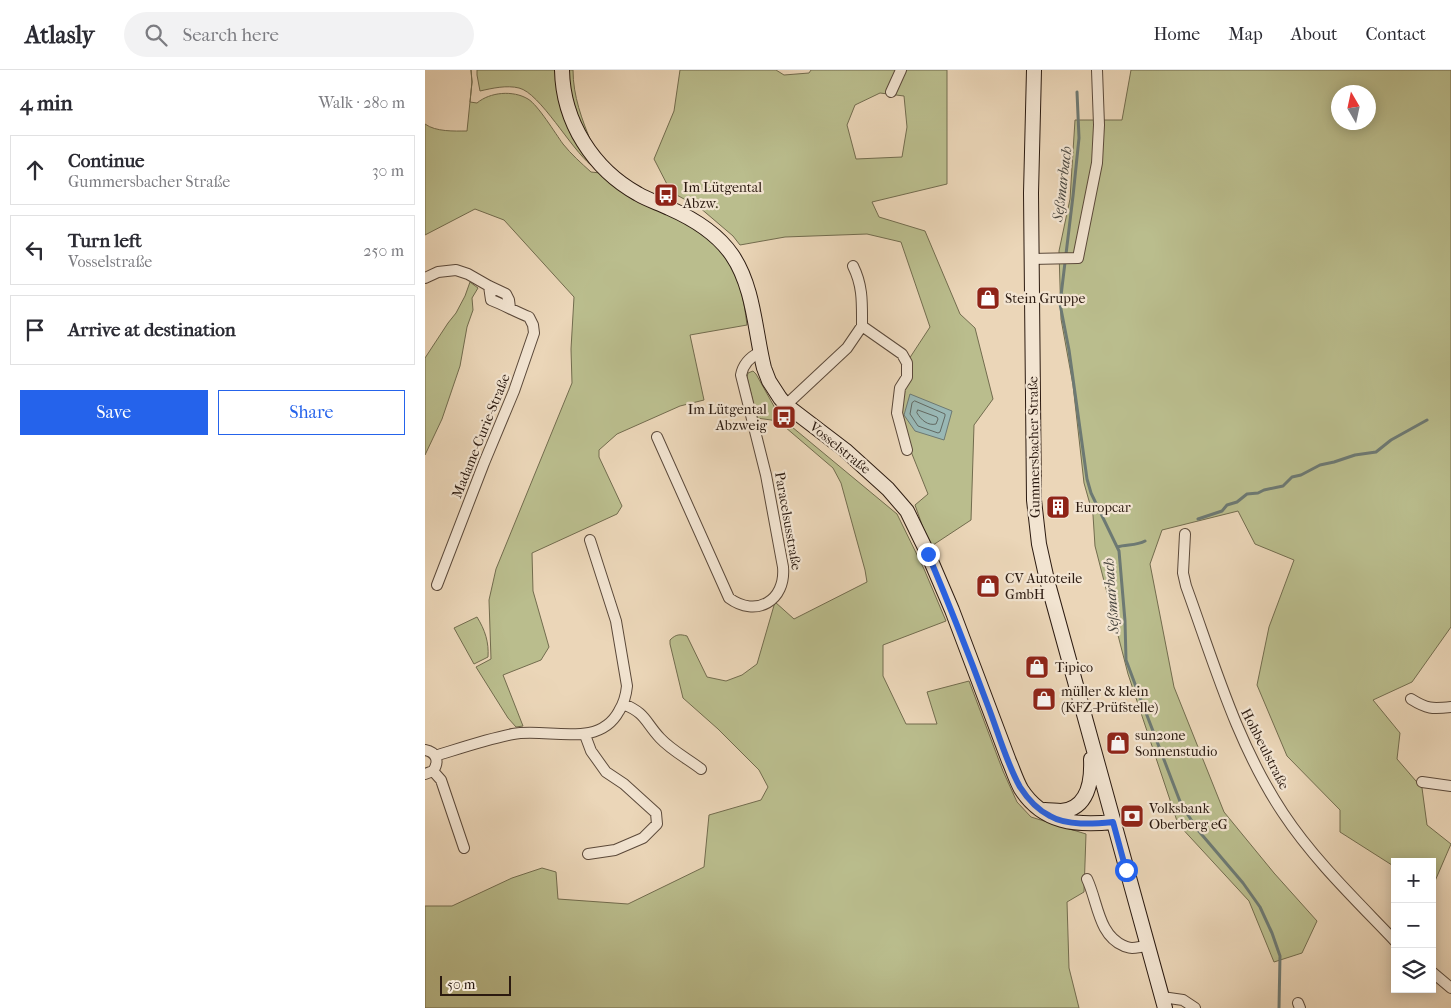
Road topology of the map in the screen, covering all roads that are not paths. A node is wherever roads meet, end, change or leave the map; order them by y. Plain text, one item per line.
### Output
1 (562, 70) edge
2 (901, 70) edge
3 (1034, 70) edge
4 (1097, 70) edge
5 (891, 92) dead end
6 (1031, 259) junction
7 (853, 266) dead end
8 (425, 278) edge
9 (862, 326) junction
10 (760, 352) junction
11 (786, 405) junction
12 (657, 437) dead end
13 (907, 450) dead end
14 (1185, 534) dead end
15 (590, 540) dead end
16 (437, 585) dead end
17 (1411, 699) dead end
18 (623, 704) junction
19 (1451, 708) edge
20 (585, 735) junction
21 (1089, 736) junction
22 (425, 750) edge
23 (435, 756) junction
24 (701, 769) dead end
25 (429, 772) edge
26 (1422, 782) dead end
27 (1451, 786) edge
28 (1041, 810) junction
29 (1113, 822) junction
30 (464, 848) dead end
31 (588, 854) dead end
32 (1087, 879) dead end
33 (1391, 937) edge
34 (1147, 946) junction
35 (1436, 975) edge
36 (1451, 988) edge
37 (1164, 1003) edge
38 (1195, 1008) edge

1 - 10 street, Vosselstraße
2 - 5 street
3 - 6 street, Gummersbacher Straße
4 - 6 street
6 - 21 street, Gummersbacher Straße
7 - 9 street
8 - 16 street, Madame-Curie-Straße
9 - 11 street
9 - 13 street
10 - 11 street, Vosselstraße
10 - 12 street, Paracelsusstraße
11 - 28 street, Vosselstraße
14 - 33 street, Hohbeulstraße
15 - 18 street
17 - 19 street
18 - 20 street
18 - 24 street
20 - 23 street
20 - 31 street
21 - 28 street
21 - 29 street, Gummersbacher Straße
22 - 23 street
23 - 25 street
25 - 30 street
26 - 27 street
28 - 29 street, Vosselstraße
29 - 34 street, Gummersbacher Straße
32 - 34 street
34 - 37 street, Gummersbacher Straße
35 - 36 street
37 - 38 street

